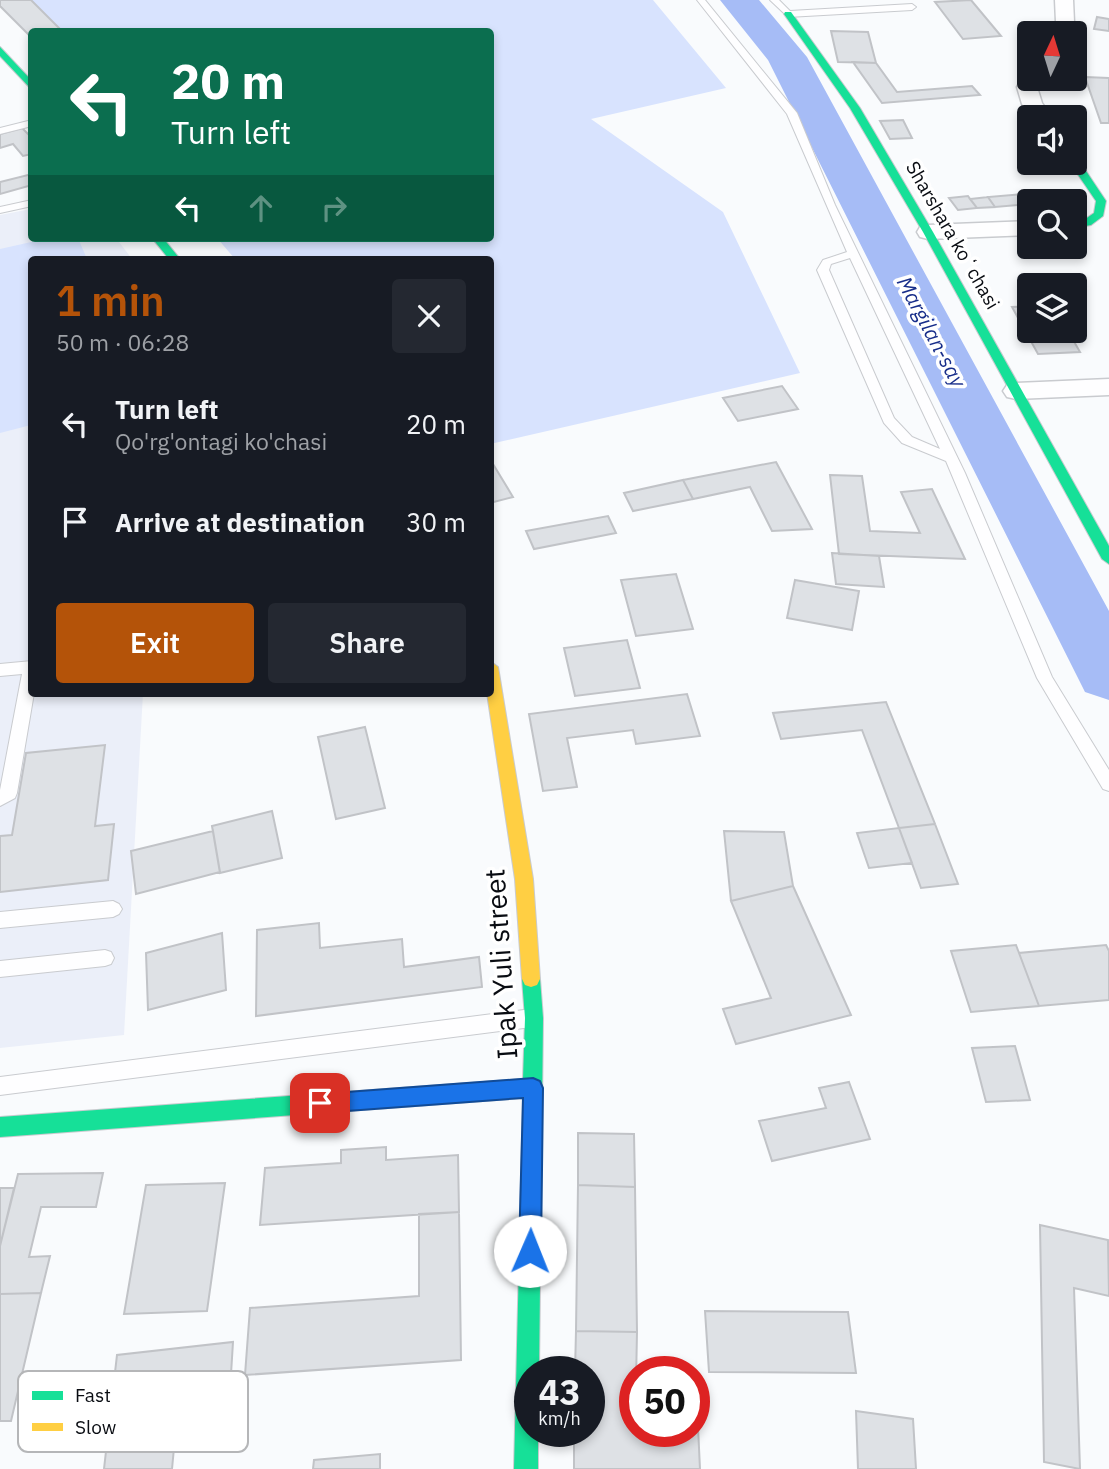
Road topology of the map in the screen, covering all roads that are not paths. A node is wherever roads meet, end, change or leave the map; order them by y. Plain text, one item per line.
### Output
1 (701, 0) edge
2 (774, 0) edge
3 (1064, 0) edge
4 (912, 7) dead end
5 (788, 14) junction
6 (1065, 21) edge
7 (0, 50) edge
8 (28, 82) edge
9 (28, 124) edge
10 (0, 131) edge
11 (1083, 175) edge
12 (28, 204) edge
13 (0, 210) edge
14 (1087, 223) edge
15 (1017, 228) edge
16 (928, 232) junction
17 (161, 242) edge
18 (853, 254) junction
19 (173, 256) edge
20 (1109, 387) edge
21 (1016, 391) junction
22 (950, 458) junction
23 (1109, 559) edge
24 (28, 667) edge
25 (0, 670) edge
26 (28, 689) edge
27 (494, 692) edge
28 (1109, 784) edge
29 (0, 799) edge
30 (113, 909) dead end
31 (0, 920) edge
32 (105, 958) dead end
33 (0, 969) edge
34 (534, 1018) junction
35 (0, 1086) edge
36 (533, 1088) junction
37 (0, 1126) edge
38 (526, 1469) edge

1 - 18 lane
2 - 5 lane
3 - 6 street
4 - 5 lane
5 - 16 street, Sharshara koʻchasi
7 - 8 street
9 - 10 lane
11 - 14 street
12 - 13 lane
15 - 16 street
16 - 21 street, Sharshara koʻchasi
17 - 19 street
18 - 22 lane
18 - 22 lane
20 - 21 street
21 - 23 street, Sharshara koʻchasi
22 - 28 lane
24 - 25 lane
26 - 29 lane
27 - 34 street, Ipak Yuli street
30 - 31 lane
32 - 33 lane
34 - 35 lane
34 - 36 street, Ipak Yuli street
36 - 37 street
36 - 38 street, Ipak Yuli street

